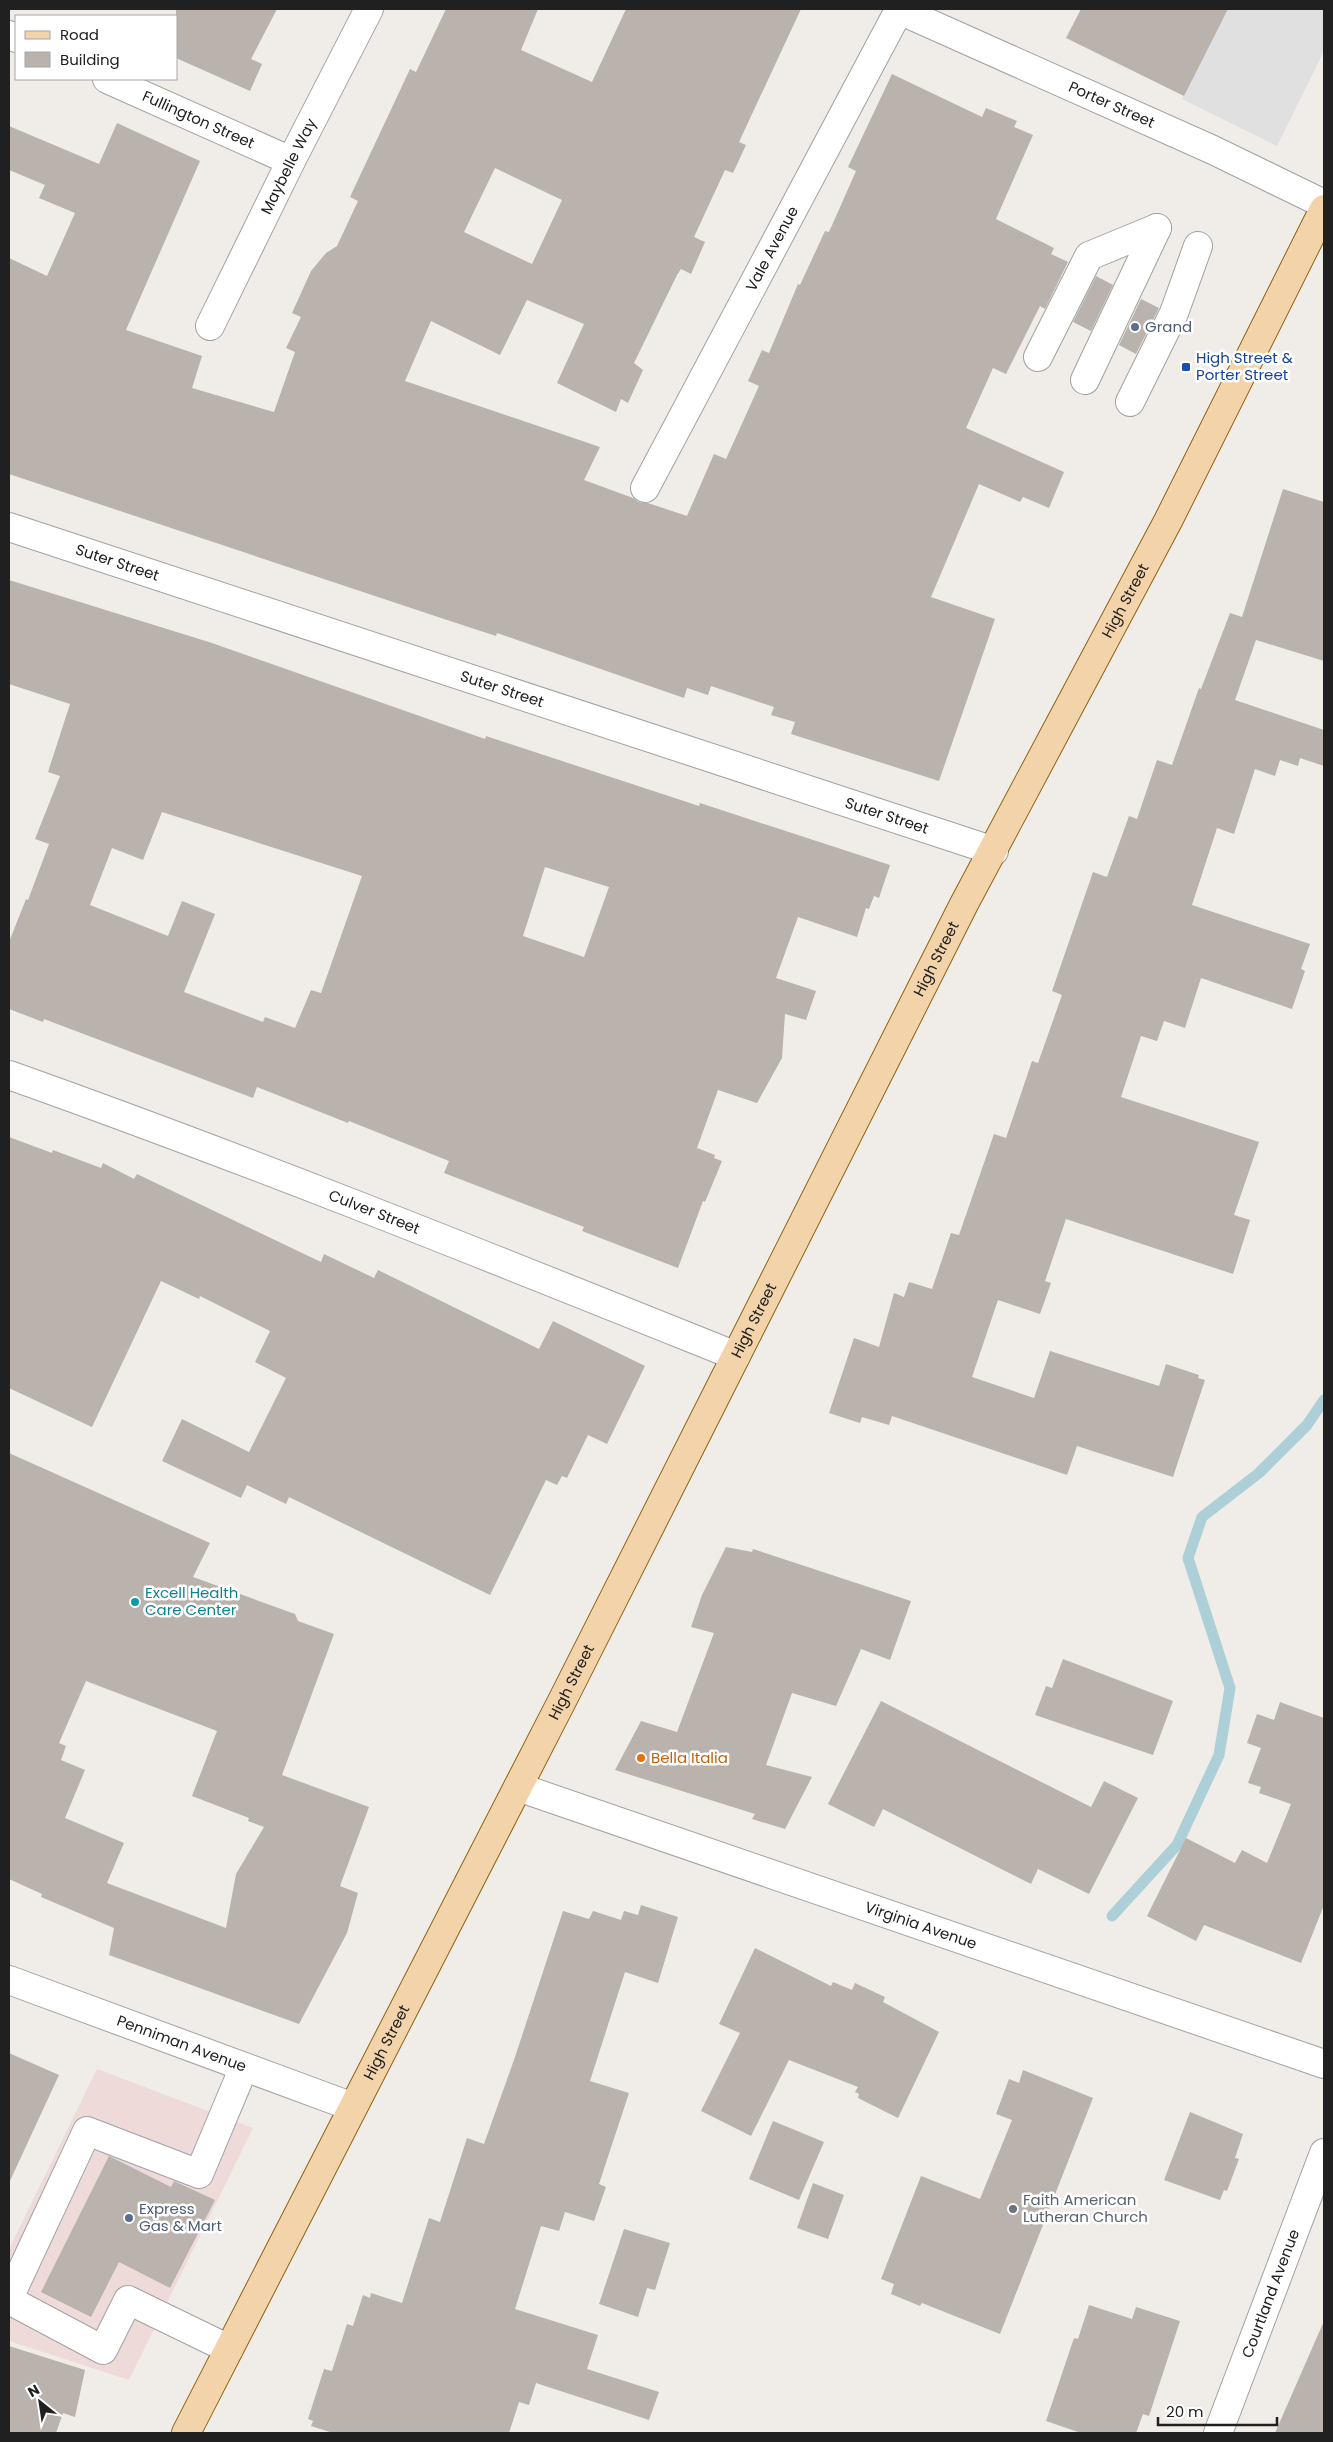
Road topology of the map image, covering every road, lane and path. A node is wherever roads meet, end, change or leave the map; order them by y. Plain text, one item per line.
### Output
1 (369, 9) edge
2 (898, 9) edge
3 (109, 80) edge
4 (291, 161) junction
5 (1324, 204) edge
6 (1324, 209) edge
7 (1198, 246) dead end
8 (210, 326) dead end
9 (1038, 357) dead end
10 (1085, 380) dead end
11 (1130, 402) dead end
12 (645, 488) dead end
13 (9, 527) edge
14 (994, 851) junction
15 (9, 1075) edge
16 (736, 1356) junction
17 (518, 1787) junction
18 (9, 1980) edge
19 (1324, 2064) edge
20 (244, 2066) junction
21 (353, 2107) junction
22 (1324, 2154) edge
23 (9, 2299) edge
24 (229, 2349) junction
25 (186, 2433) edge
26 (1218, 2433) edge

1 - 4 street, Maybelle Way
2 - 5 street, Porter Street
2 - 12 street, Vale Avenue
3 - 4 street, Fullington Street
4 - 8 street, Maybelle Way
6 - 14 main road, High Street
7 - 11 street
9 - 10 street
13 - 14 street, Suter Street
14 - 16 main road, High Street
15 - 16 street, Culver Street
16 - 17 main road, High Street
17 - 19 street, Virginia Avenue
17 - 21 main road, High Street
18 - 20 street, Penniman Avenue
20 - 21 street, Penniman Avenue
20 - 23 street
21 - 24 main road, High Street
22 - 26 street, Courtland Avenue
23 - 24 street
24 - 25 main road, High Street

